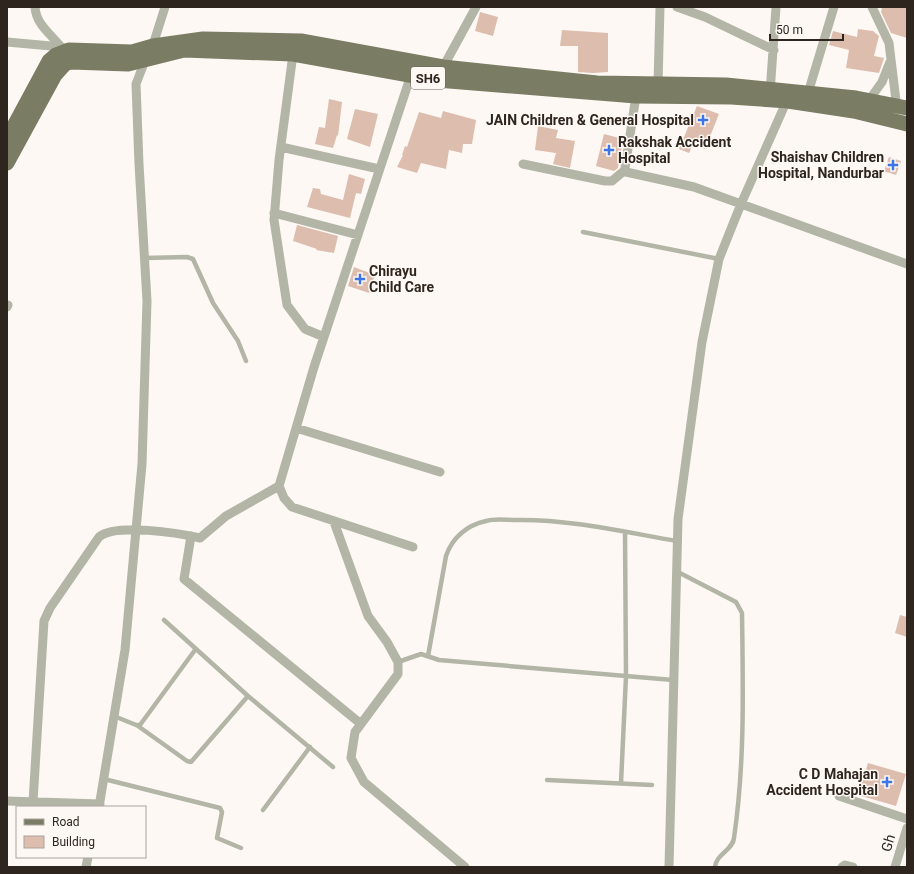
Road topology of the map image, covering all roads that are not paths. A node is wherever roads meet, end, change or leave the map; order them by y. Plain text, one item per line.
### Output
1 (35, 7) edge
2 (165, 7) edge
3 (476, 7) edge
4 (660, 7) edge
5 (677, 7) edge
6 (776, 7) edge
7 (834, 7) edge
8 (872, 7) edge
9 (7, 42) edge
10 (153, 46) junction
11 (63, 49) junction
12 (774, 50) junction
13 (293, 54) junction
14 (890, 57) junction
15 (145, 60) junction
16 (440, 73) junction
17 (410, 75) junction
18 (658, 84) junction
19 (808, 93) junction
20 (770, 94) junction
21 (636, 96) junction
22 (789, 96) junction
23 (36, 98) junction
24 (865, 107) junction
25 (901, 115) edge
26 (7, 139) edge
27 (281, 147) junction
28 (7, 163) edge
29 (523, 164) dead end
30 (379, 169) junction
31 (625, 170) junction
32 (741, 204) junction
33 (274, 213) junction
34 (583, 232) dead end
35 (358, 235) junction
36 (144, 258) junction
37 (719, 259) junction
38 (907, 264) edge
39 (324, 337) junction
40 (246, 361) dead end
41 (296, 428) junction
42 (440, 472) dead end
43 (279, 486) junction
44 (334, 522) junction
45 (136, 529) junction
46 (625, 532) junction
47 (191, 536) junction
48 (677, 541) junction
49 (413, 548) dead end
50 (676, 571) junction
51 (164, 620) dead end
52 (195, 650) junction
53 (428, 656) junction
54 (398, 662) junction
55 (626, 676) junction
56 (673, 680) junction
57 (248, 696) junction
58 (114, 716) junction
59 (361, 724) junction
60 (138, 726) junction
61 (310, 747) junction
62 (333, 767) dead end
63 (104, 779) junction
64 (547, 780) dead end
65 (621, 783) junction
66 (652, 785) dead end
67 (839, 796) dead end
68 (7, 801) edge
69 (33, 802) junction
70 (100, 805) edge
71 (263, 810) dead end
72 (907, 819) edge
73 (907, 828) edge
74 (904, 845) edge
75 (240, 848) dead end
76 (465, 867) edge
77 (669, 867) edge
78 (715, 867) edge
79 (842, 867) edge
80 (853, 867) edge
81 (895, 867) edge

1 - 11 street
2 - 10 street
3 - 16 street
4 - 18 street
5 - 12 street
6 - 12 street
7 - 19 street
8 - 14 street
9 - 11 street
10 - 11 main road, SH6
10 - 15 street
10 - 16 main road, SH6
11 - 23 main road, SH6
12 - 20 street
13 - 15 main road, SH6
13 - 17 main road, SH6
13 - 27 street
14 - 24 street
14 - 25 street
15 - 23 main road, SH6
15 - 36 street
16 - 17 main road, SH6
16 - 18 main road, SH6
16 - 21 main road, SH6
17 - 30 street
18 - 20 main road, SH6
19 - 22 main road, SH6
19 - 24 main road, SH6
20 - 21 main road, SH6
20 - 22 main road, SH6
21 - 31 street
22 - 24 main road, SH6
22 - 32 street
23 - 26 main road, SH6
23 - 28 main road, SH6
24 - 25 main road, SH6
27 - 30 street
27 - 33 street
29 - 31 street
30 - 35 street
31 - 32 street
32 - 37 street
32 - 38 street
33 - 35 street
33 - 39 street
34 - 37 lane
35 - 39 street
36 - 40 lane
36 - 45 street
37 - 48 street
39 - 41 street
41 - 42 street
41 - 43 street
43 - 44 street
43 - 47 street
44 - 49 street
44 - 54 street
45 - 47 street
45 - 58 street
45 - 69 street
46 - 48 lane
46 - 53 lane
46 - 55 lane
47 - 59 street
48 - 50 street
50 - 56 street
50 - 78 lane
51 - 52 lane
52 - 57 lane
52 - 60 lane
53 - 54 lane
53 - 55 lane
54 - 59 street
55 - 56 lane
55 - 65 lane
56 - 77 street
57 - 60 lane
57 - 61 lane
58 - 60 lane
58 - 63 street
59 - 76 street
61 - 62 lane
61 - 71 lane
63 - 70 street
63 - 75 lane
64 - 65 lane
65 - 66 lane
67 - 72 street
68 - 69 street
69 - 70 street
73 - 74 street, Gh
74 - 81 street, Gh
79 - 80 street

